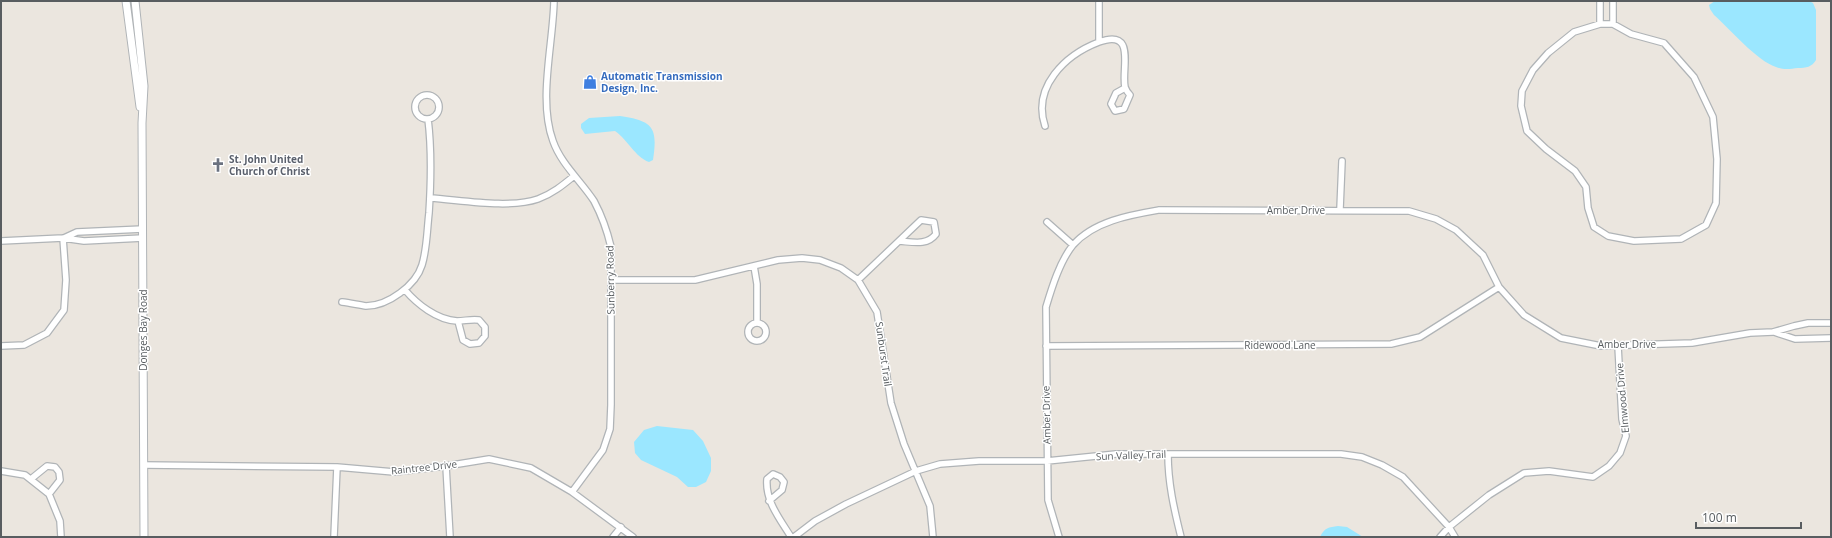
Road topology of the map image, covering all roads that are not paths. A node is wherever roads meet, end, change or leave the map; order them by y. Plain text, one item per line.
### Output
1 (126, 1) edge
2 (135, 1) edge
3 (554, 1) edge
4 (1099, 1) edge
5 (1600, 1) edge
6 (1613, 1) edge
7 (1600, 24) junction
8 (1614, 24) junction
9 (1099, 42) junction
10 (1125, 88) dead end
11 (428, 119) junction
12 (142, 123) junction
13 (1045, 126) dead end
14 (1342, 161) dead end
15 (574, 176) junction
16 (430, 198) junction
17 (1340, 209) junction
18 (1047, 222) dead end
19 (143, 228) junction
20 (63, 238) junction
21 (143, 238) junction
22 (1, 241) edge
23 (899, 241) junction
24 (1073, 246) junction
25 (754, 266) junction
26 (611, 280) junction
27 (858, 280) junction
28 (1499, 287) junction
29 (405, 290) junction
30 (342, 302) dead end
31 (458, 321) junction
32 (757, 322) dead end
33 (1831, 323) edge
34 (1773, 332) junction
35 (1831, 338) edge
36 (1, 346) edge
37 (1046, 346) junction
38 (1618, 346) junction
39 (1168, 454) junction
40 (1047, 461) junction
41 (144, 465) junction
42 (337, 466) junction
43 (446, 466) junction
44 (1, 471) edge
45 (916, 471) junction
46 (31, 479) junction
47 (572, 492) junction
48 (49, 494) junction
49 (769, 501) junction
50 (621, 527) junction
51 (1449, 527) junction
52 (61, 537) edge
53 (144, 537) edge
54 (334, 537) edge
55 (450, 537) edge
56 (613, 537) edge
57 (633, 537) edge
58 (792, 537) edge
59 (933, 537) edge
60 (1059, 537) edge
61 (1181, 537) edge
62 (1440, 537) edge
63 (1455, 537) edge

1 - 12 street, Donges Bay Road
2 - 12 street, Donges Bay Road
3 - 15 street, Sunberry Road
4 - 9 street
5 - 7 street
6 - 8 street
7 - 8 street
7 - 8 street
9 - 10 street
9 - 13 street
11 - 11 street
11 - 16 street
12 - 19 street, Donges Bay Road
14 - 17 street
15 - 16 street
15 - 26 street, Sunberry Road
16 - 29 street
17 - 24 street, Amber Drive
17 - 28 street, Amber Drive
18 - 24 street
19 - 20 street
19 - 21 street, Donges Bay Road
20 - 21 street
20 - 22 street
20 - 36 street
21 - 41 street, Donges Bay Road
23 - 23 street
23 - 27 street
24 - 37 street, Amber Drive
25 - 26 street, Sunburst Trail
25 - 27 street, Sunburst Trail
25 - 32 street
26 - 47 street, Sunberry Road
27 - 45 street, Sunburst Trail
28 - 37 street, Ridewood Lane
28 - 38 street, Amber Drive
29 - 30 street
29 - 31 street
31 - 31 street
33 - 34 street, Amber Drive
34 - 35 street, Amber Drive
34 - 38 street, Amber Drive
37 - 40 street, Amber Drive
38 - 51 street, Elmwood Drive
39 - 40 street, Sun Valley Trail
39 - 51 street, Sun Valley Trail
39 - 61 street
40 - 45 street, Sun Valley Trail
40 - 60 street, Amber Drive
41 - 42 street, Raintree Drive
41 - 53 street, Donges Bay Road
42 - 43 street, Raintree Drive
42 - 54 street
43 - 47 street, Raintree Drive
43 - 55 street
44 - 46 street
45 - 58 street, Sun Valley Trail
45 - 59 street, Sunburst Trail
46 - 48 street
46 - 48 street
47 - 50 street, Raintree Drive
48 - 52 street
49 - 49 street
49 - 58 street
50 - 56 street
50 - 57 street, Raintree Drive
51 - 62 street, Elmwood Drive
51 - 63 street, Sun Valley Trail

